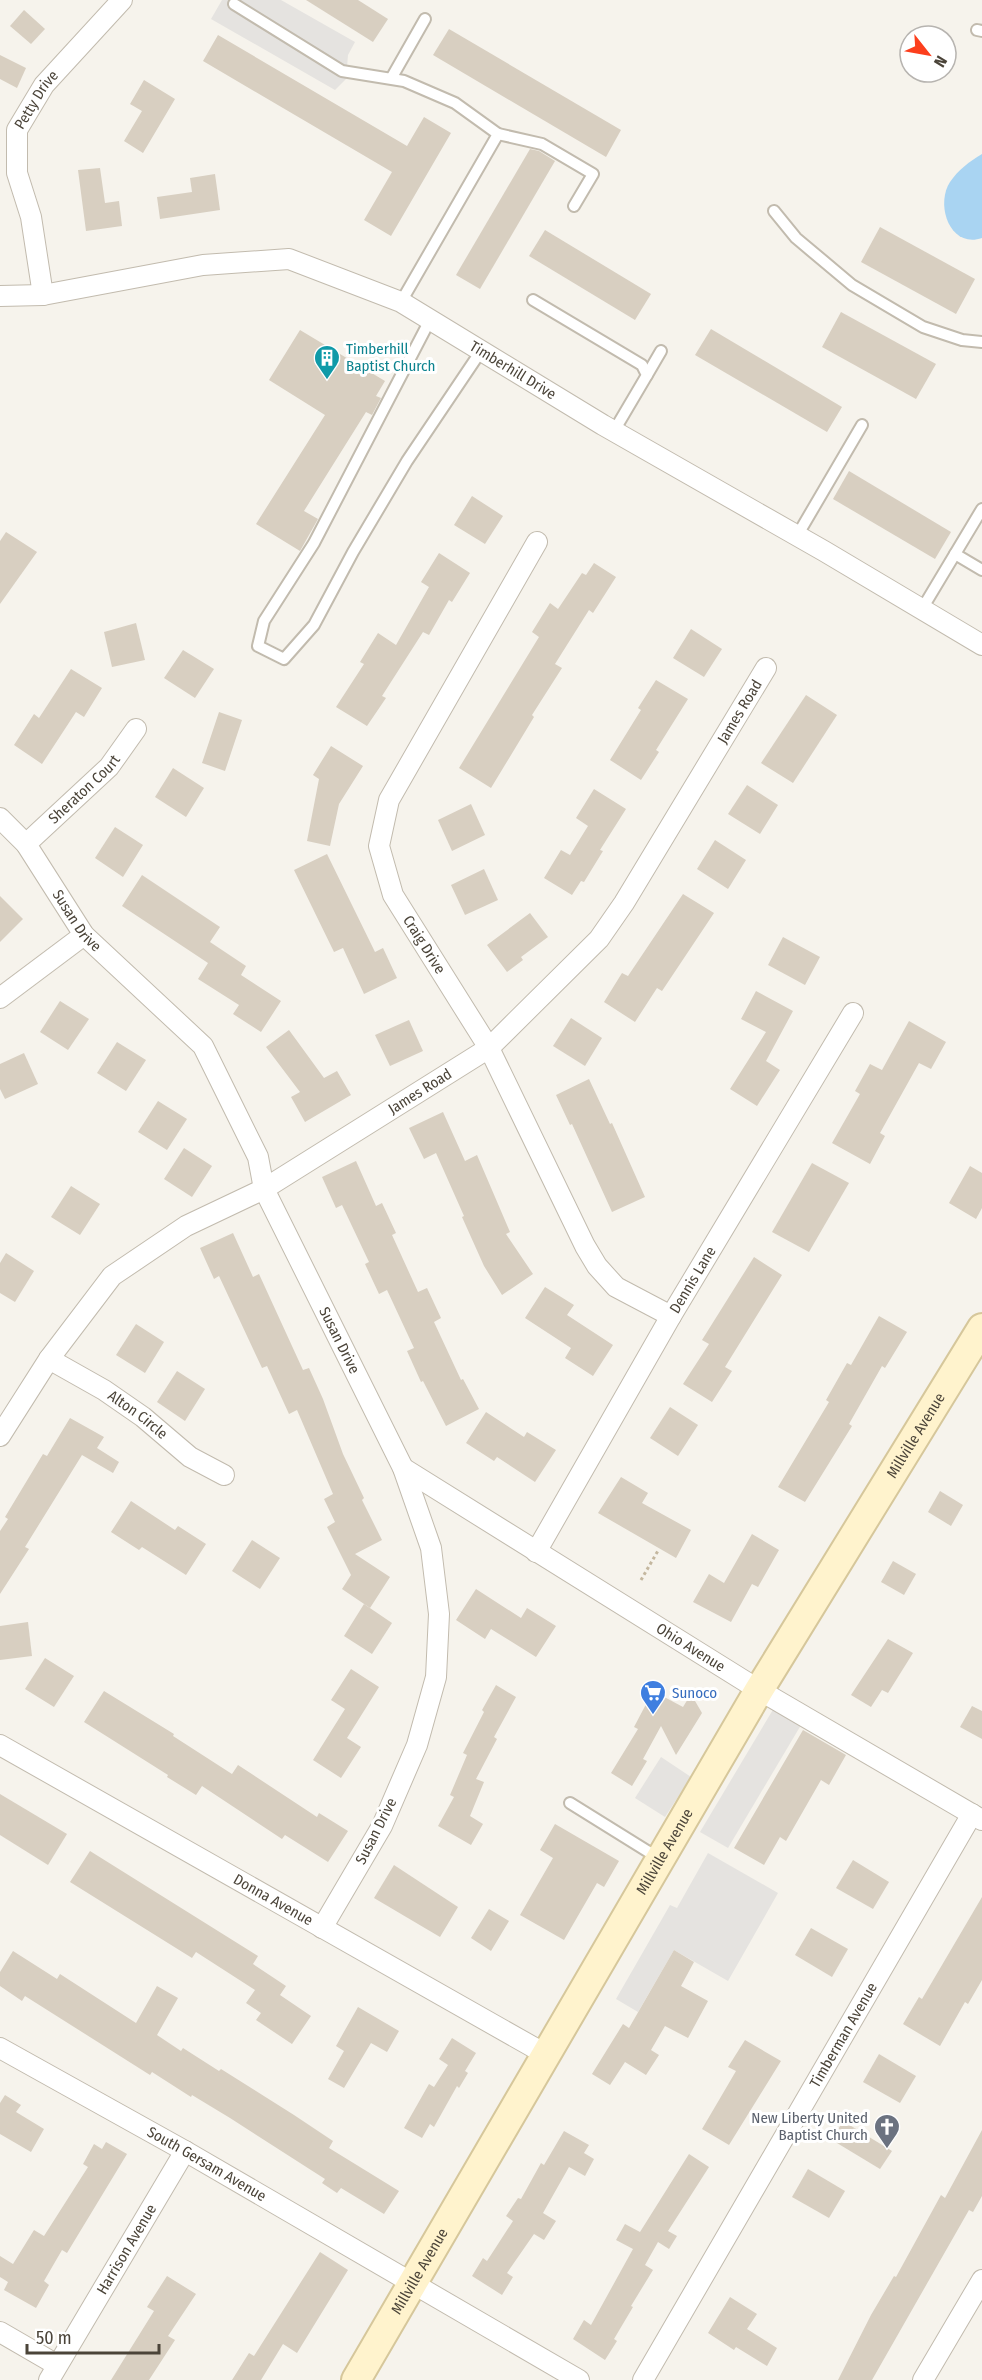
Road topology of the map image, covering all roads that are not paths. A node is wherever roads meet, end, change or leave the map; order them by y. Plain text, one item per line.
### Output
1 (122, 0) edge
2 (234, 4) dead end
3 (425, 19) dead end
4 (392, 78) junction
5 (498, 134) junction
6 (574, 206) dead end
7 (774, 211) dead end
8 (43, 295) junction
9 (0, 296) edge
10 (532, 300) dead end
11 (401, 302) junction
12 (430, 320) junction
13 (982, 342) edge
14 (481, 351) junction
15 (662, 351) dead end
16 (647, 375) junction
17 (862, 426) dead end
18 (614, 431) junction
19 (982, 509) edge
20 (797, 536) junction
21 (537, 542) dead end
22 (955, 555) junction
23 (982, 570) edge
24 (922, 609) junction
25 (982, 645) edge
26 (766, 669) dead end
27 (136, 729) dead end
28 (0, 818) edge
29 (26, 844) junction
30 (84, 934) junction
31 (0, 998) edge
32 (853, 1013) dead end
33 (489, 1048) junction
34 (264, 1189) junction
35 (672, 1316) junction
36 (982, 1328) edge
37 (49, 1359) junction
38 (0, 1436) edge
39 (403, 1468) junction
40 (224, 1475) dead end
41 (536, 1552) junction
42 (759, 1690) junction
43 (0, 1744) edge
44 (570, 1803) dead end
45 (977, 1817) edge
46 (661, 1859) junction
47 (322, 1928) junction
48 (0, 2048) edge
49 (547, 2055) junction
50 (185, 2151) junction
51 (982, 2280) edge
52 (411, 2284) junction
53 (0, 2332) edge
54 (53, 2373) edge
55 (356, 2380) edge
56 (579, 2380) edge
57 (643, 2380) edge
58 (923, 2380) edge

1 - 8 street, Petty Drive
2 - 4 lane
3 - 4 lane
4 - 5 lane
5 - 6 lane
5 - 11 lane
7 - 13 lane
8 - 9 street, Timberhill Drive
8 - 11 street, Timberhill Drive
10 - 16 lane
11 - 12 street, Timberhill Drive
12 - 14 street, Timberhill Drive
12 - 14 lane
14 - 18 street, Timberhill Drive
15 - 16 lane
16 - 18 lane
17 - 20 lane
18 - 20 street, Timberhill Drive
19 - 22 lane
20 - 24 street, Timberhill Drive
21 - 33 street, Craig Drive
22 - 23 lane
22 - 24 lane
24 - 25 street, Timberhill Drive
26 - 33 street, James Road
27 - 29 street, Sheraton Court
28 - 29 street, Susan Drive
29 - 30 street, Susan Drive
30 - 31 street
30 - 34 street, Susan Drive
32 - 35 street, Dennis Lane
33 - 34 street, James Road
33 - 35 street, Craig Drive
34 - 37 street, James Road
34 - 39 street, Susan Drive
35 - 41 street, Dennis Lane
36 - 42 main road, Millville Avenue
37 - 38 street, James Road
37 - 40 street, Alton Circle
39 - 41 street, Ohio Avenue
39 - 47 street, Susan Drive
41 - 42 street, Ohio Avenue
42 - 45 street, Ohio Avenue
42 - 46 main road, Millville Avenue
43 - 47 street, Donna Avenue
44 - 46 lane
45 - 57 street, Timberman Avenue
46 - 49 main road, Millville Avenue
47 - 49 street, Donna Avenue
48 - 50 street, South Gersam Avenue
49 - 52 main road, Millville Avenue
50 - 52 street, South Gersam Avenue
50 - 54 street, Harrison Avenue
51 - 58 street
52 - 55 main road, Millville Avenue
52 - 56 street, South Gersam Avenue
53 - 54 street

